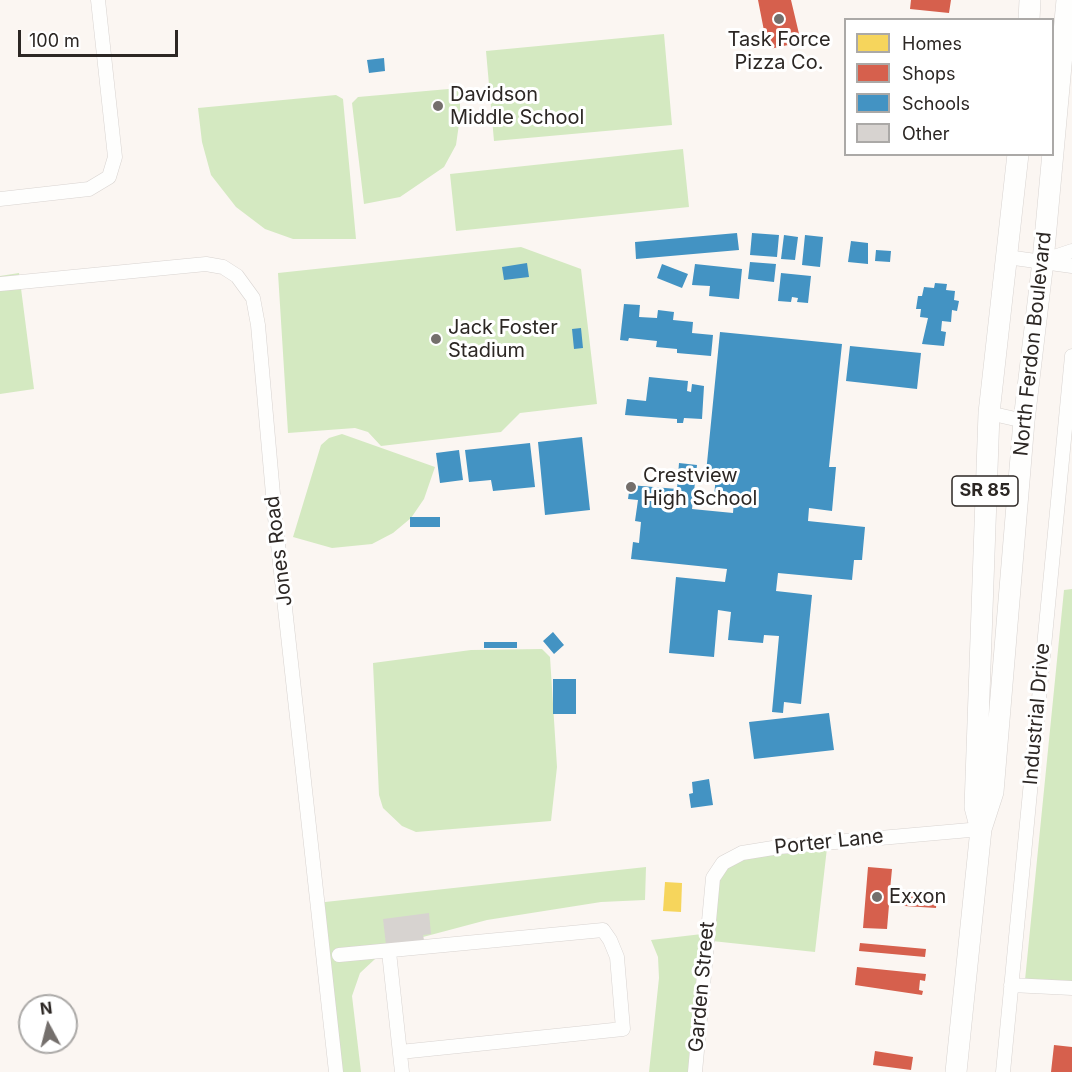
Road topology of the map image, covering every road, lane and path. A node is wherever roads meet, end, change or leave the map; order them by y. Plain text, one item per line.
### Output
1 (98, 0) edge
2 (1030, 0) edge
3 (1066, 0) edge
4 (1029, 18) edge
5 (1057, 69) edge
6 (1054, 110) edge
7 (1018, 156) edge
8 (1051, 156) edge
9 (0, 199) edge
10 (1072, 251) edge
11 (1007, 257) junction
12 (1043, 261) junction
13 (1072, 266) edge
14 (0, 284) edge
15 (1072, 356) edge
16 (989, 412) junction
17 (1024, 421) junction
18 (981, 829) junction
19 (710, 902) joint
20 (389, 952) junction
21 (339, 955) dead end
22 (1011, 985) junction
23 (1072, 988) edge
24 (400, 1052) junction
25 (336, 1072) edge
26 (402, 1072) edge
27 (694, 1072) edge
28 (956, 1072) edge
29 (1003, 1072) edge

1 - 9 street
2 - 4 main road
3 - 5 main road, North Ferdon Boulevard / SR 85
5 - 6 main road, North Ferdon Boulevard / SR 85
7 - 11 main road, North Ferdon Boulevard / SR 85
8 - 12 main road, North Ferdon Boulevard / SR 85
10 - 12 street
11 - 12 street
11 - 16 main road, North Ferdon Boulevard / SR 85
12 - 13 street
12 - 17 main road, North Ferdon Boulevard / SR 85
14 - 25 street, Jones Road
15 - 22 street, Industrial Drive
16 - 17 street
16 - 18 main road, North Ferdon Boulevard / SR 85
17 - 18 main road, North Ferdon Boulevard / SR 85
18 - 19 street, Porter Lane
18 - 28 main road, North Ferdon Boulevard / SR 85
19 - 27 street, Garden Street
20 - 21 street
20 - 24 street
20 - 24 street
22 - 23 street
22 - 29 street, Industrial Drive
24 - 26 street

